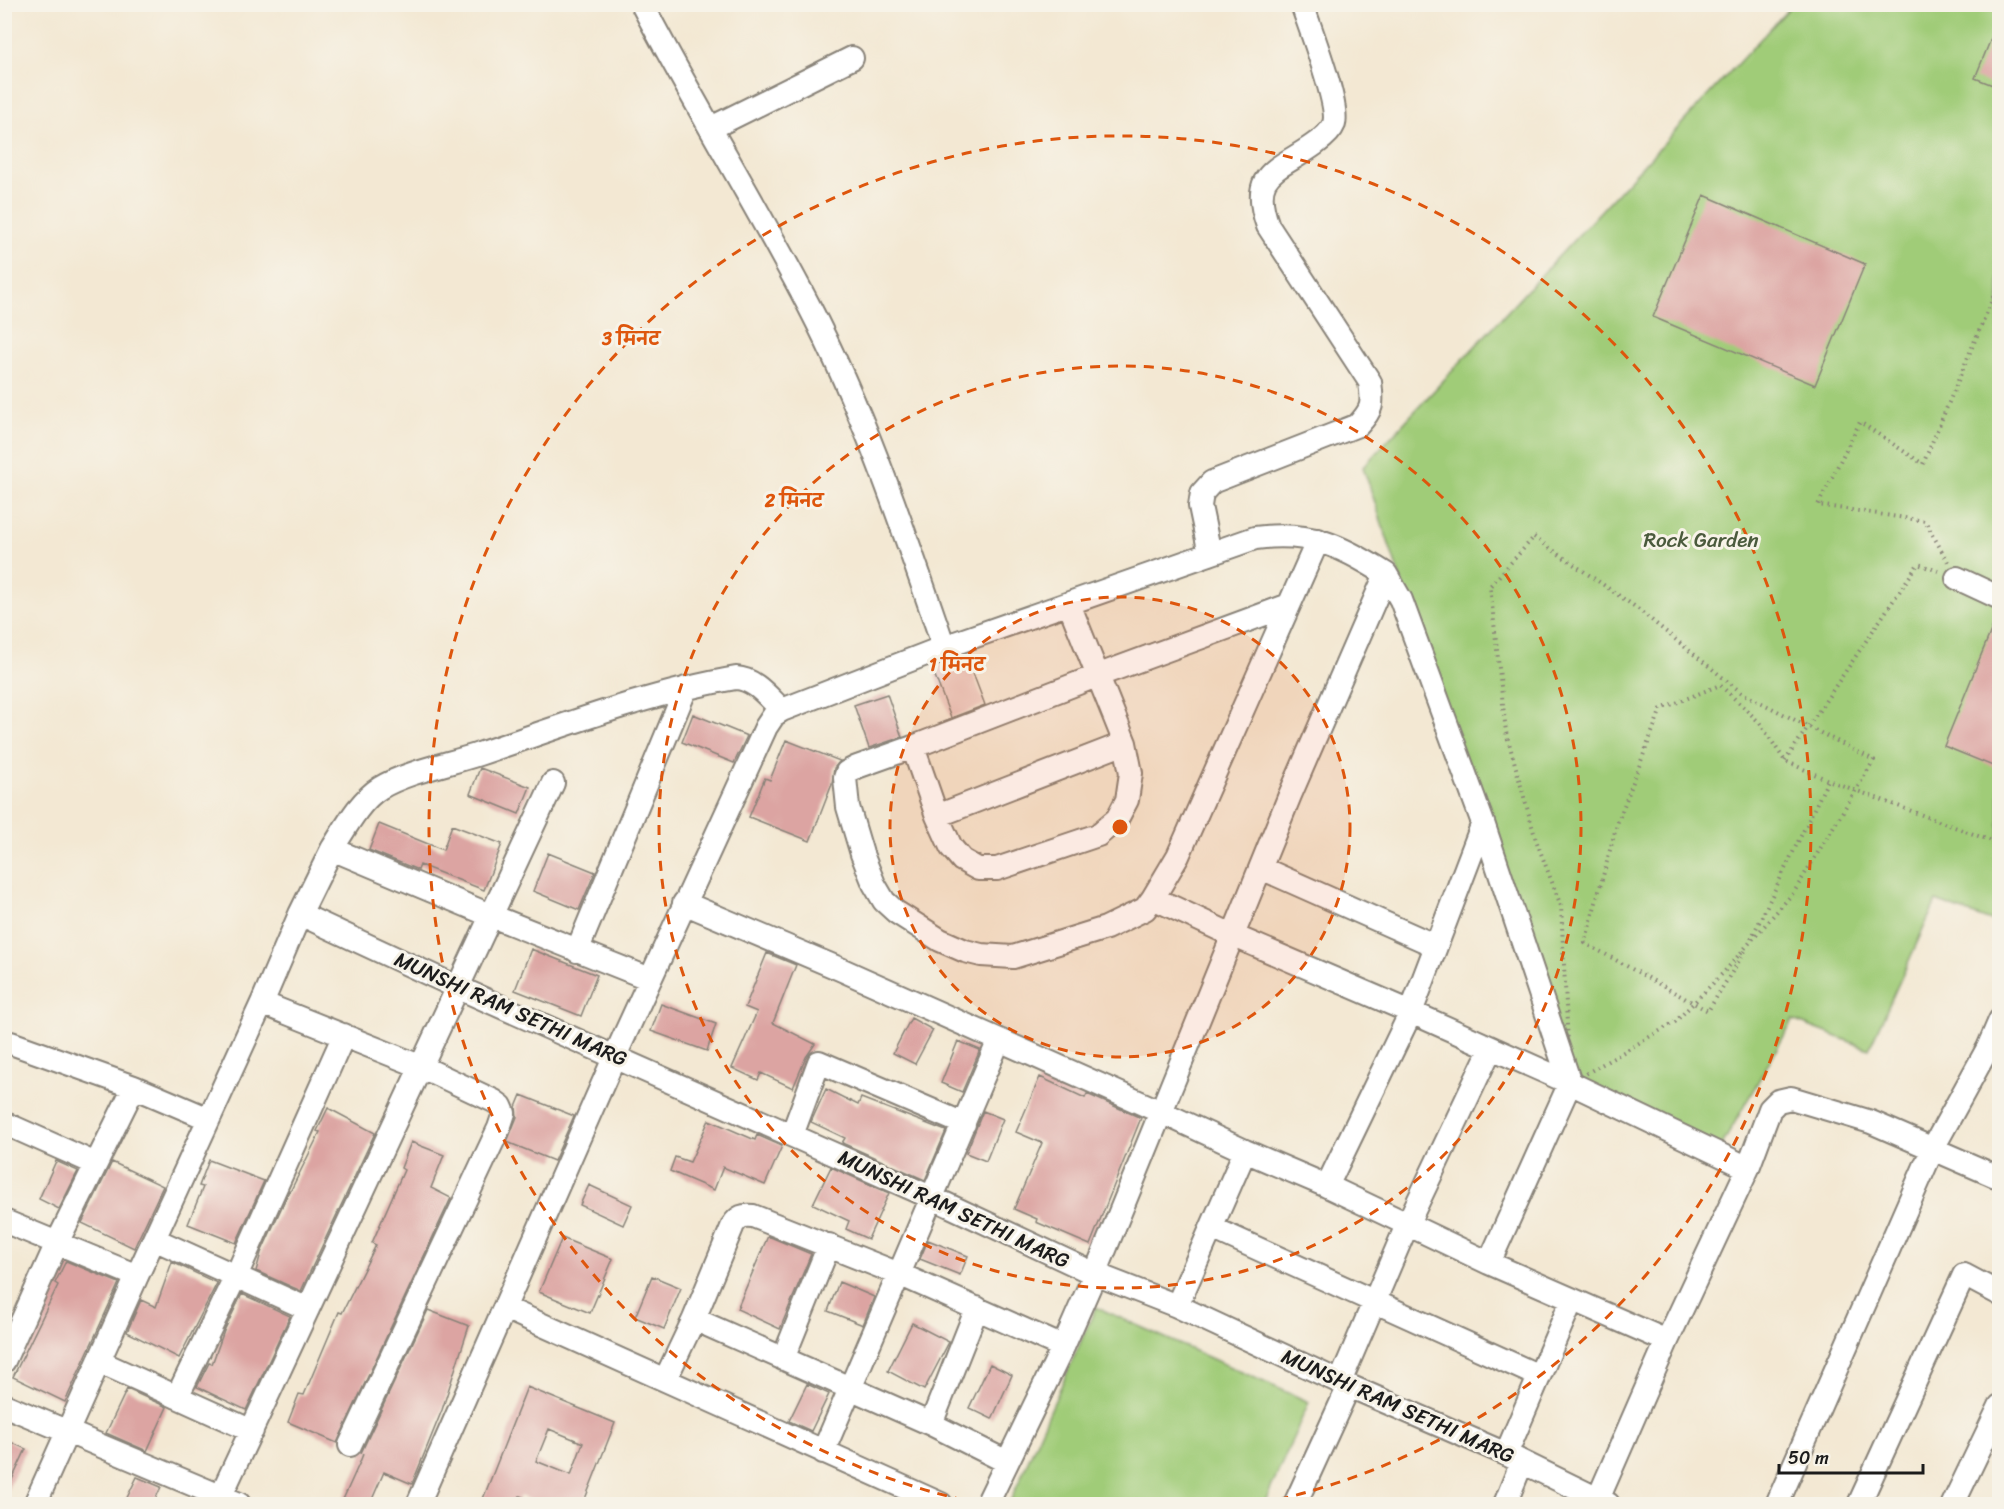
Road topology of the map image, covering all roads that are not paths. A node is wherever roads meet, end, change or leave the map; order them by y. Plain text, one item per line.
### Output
1 (642, 4) edge
2 (1302, 4) edge
3 (852, 58) dead end
4 (711, 128) junction
5 (1318, 540) junction
6 (1210, 554) junction
7 (1386, 574) junction
8 (1957, 578) road end
9 (2000, 598) edge
10 (1069, 604) junction
11 (1289, 605) junction
12 (944, 647) junction
13 (1098, 675) junction
14 (686, 688) junction
15 (782, 710) junction
16 (1125, 743) junction
17 (913, 747) junction
18 (553, 783) dead end
19 (937, 816) junction
20 (1483, 823) junction
21 (332, 849) junction
22 (1261, 868) junction
23 (1153, 898) junction
24 (684, 903) junction
25 (300, 914) junction
26 (492, 916) junction
27 (1234, 936) junction
28 (1436, 946) junction
29 (577, 951) junction
30 (650, 980) junction
31 (459, 988) junction
32 (262, 1003) junction
33 (1411, 1012) junction
34 (2000, 1020) edge
35 (344, 1035) junction
36 (999, 1040) junction
37 (11, 1043) dead end
38 (1491, 1048) junction
39 (1994, 1051) edge
40 (615, 1056) junction
41 (422, 1066) junction
42 (1570, 1083) junction
43 (134, 1087) junction
44 (1161, 1112) junction
45 (209, 1119) junction
46 (4, 1122) edge
47 (964, 1124) junction
48 (792, 1135) junction
49 (1932, 1148) junction
50 (1245, 1151) junction
51 (96, 1164) junction
52 (1748, 1168) junction
53 (2000, 1178) edge
54 (1327, 1186) junction
55 (933, 1198) junction
56 (4, 1221) edge
57 (1407, 1225) junction
58 (1212, 1228) junction
59 (154, 1239) junction
60 (57, 1243) junction
61 (829, 1245) junction
62 (1489, 1263) junction
63 (899, 1274) junction
64 (1095, 1274) junction
65 (137, 1276) junction
66 (235, 1277) junction
67 (2000, 1294) edge
68 (1572, 1300) junction
69 (1374, 1303) junction
70 (1176, 1306) junction
71 (505, 1308) junction
72 (976, 1308) junction
73 (308, 1310) junction
74 (694, 1319) junction
75 (13, 1321) edge
76 (1667, 1341) junction
77 (1062, 1347) junction
78 (783, 1359) junction
79 (4, 1361) edge
80 (100, 1362) junction
81 (1539, 1376) junction
82 (665, 1380) junction
83 (1344, 1384) junction
84 (850, 1389) junction
85 (177, 1397) junction
86 (4, 1405) edge
87 (2000, 1406) edge
88 (931, 1424) junction
89 (252, 1431) junction
90 (67, 1432) junction
91 (350, 1445) dead end
92 (823, 1452) junction
93 (1514, 1458) junction
94 (1007, 1462) junction
95 (226, 1502) edge
96 (1603, 1502) edge
97 (35, 1504) edge
98 (418, 1504) edge
99 (941, 1504) edge
100 (987, 1504) edge
101 (1295, 1504) edge
102 (1505, 1504) edge
103 (1777, 1504) edge
104 (1859, 1504) edge
105 (1953, 1504) edge

1 - 4 street
2 - 6 street
3 - 4 street
4 - 12 street
5 - 6 street
5 - 7 street
5 - 11 street
6 - 10 street
7 - 20 street
7 - 22 street
8 - 9 street
10 - 12 street
10 - 13 street
11 - 13 street
11 - 23 street
12 - 15 street
13 - 16 street
13 - 17 street
14 - 15 street
14 - 21 street
14 - 29 street
15 - 24 street
16 - 19 street
16 - 19 street
17 - 19 street
17 - 23 street
18 - 26 street
20 - 28 street
20 - 42 street
21 - 25 street
21 - 26 street
22 - 27 street
22 - 28 street
23 - 27 street
24 - 30 street
24 - 36 street
25 - 31 street, MUNSHI RAM SETHI MARG
25 - 32 street
26 - 29 street
26 - 31 street
27 - 33 street
27 - 44 street
28 - 33 street
29 - 30 street
30 - 40 street
31 - 40 street, MUNSHI RAM SETHI MARG
31 - 41 street
32 - 35 street
32 - 45 street
33 - 38 street
33 - 54 street
34 - 39 street
35 - 41 street
35 - 66 street
36 - 44 street
36 - 47 street
37 - 43 street
38 - 42 street
38 - 57 street
39 - 49 street
40 - 48 street, MUNSHI RAM SETHI MARG
40 - 71 street
41 - 73 street
41 - 91 street
42 - 52 street
42 - 62 street
43 - 45 street
43 - 51 street
44 - 50 street
44 - 64 street
45 - 59 street
46 - 51 street
47 - 48 street
47 - 55 street
48 - 55 street, MUNSHI RAM SETHI MARG
49 - 52 street
49 - 53 street
49 - 103 street
50 - 54 street
50 - 58 street
51 - 60 street
52 - 76 street
54 - 57 street
55 - 63 street
55 - 64 street, MUNSHI RAM SETHI MARG
56 - 60 street
57 - 62 street
57 - 69 street
58 - 69 street
58 - 70 street
59 - 65 street
59 - 66 street
60 - 65 street
60 - 75 street
61 - 63 street
61 - 74 street
61 - 78 street
62 - 68 street
63 - 72 street
63 - 84 street
64 - 70 street, MUNSHI RAM SETHI MARG
64 - 77 street
65 - 80 street
66 - 73 street
66 - 85 street
67 - 104 street
68 - 76 street
68 - 81 street
69 - 81 street
69 - 83 street
70 - 83 street, MUNSHI RAM SETHI MARG
71 - 82 street
71 - 98 street
72 - 77 street
72 - 88 street
73 - 89 street
74 - 78 street
74 - 82 street
75 - 79 street
76 - 96 street
77 - 94 street
78 - 84 street
80 - 85 street
80 - 90 street
81 - 93 street
82 - 92 street
83 - 93 street, MUNSHI RAM SETHI MARG
83 - 101 street
84 - 88 street
84 - 92 street
85 - 89 street
86 - 90 street
87 - 105 street
88 - 94 street
89 - 95 street
90 - 95 street
90 - 97 street
92 - 99 street
93 - 96 street, MUNSHI RAM SETHI MARG
93 - 102 street
94 - 100 street

